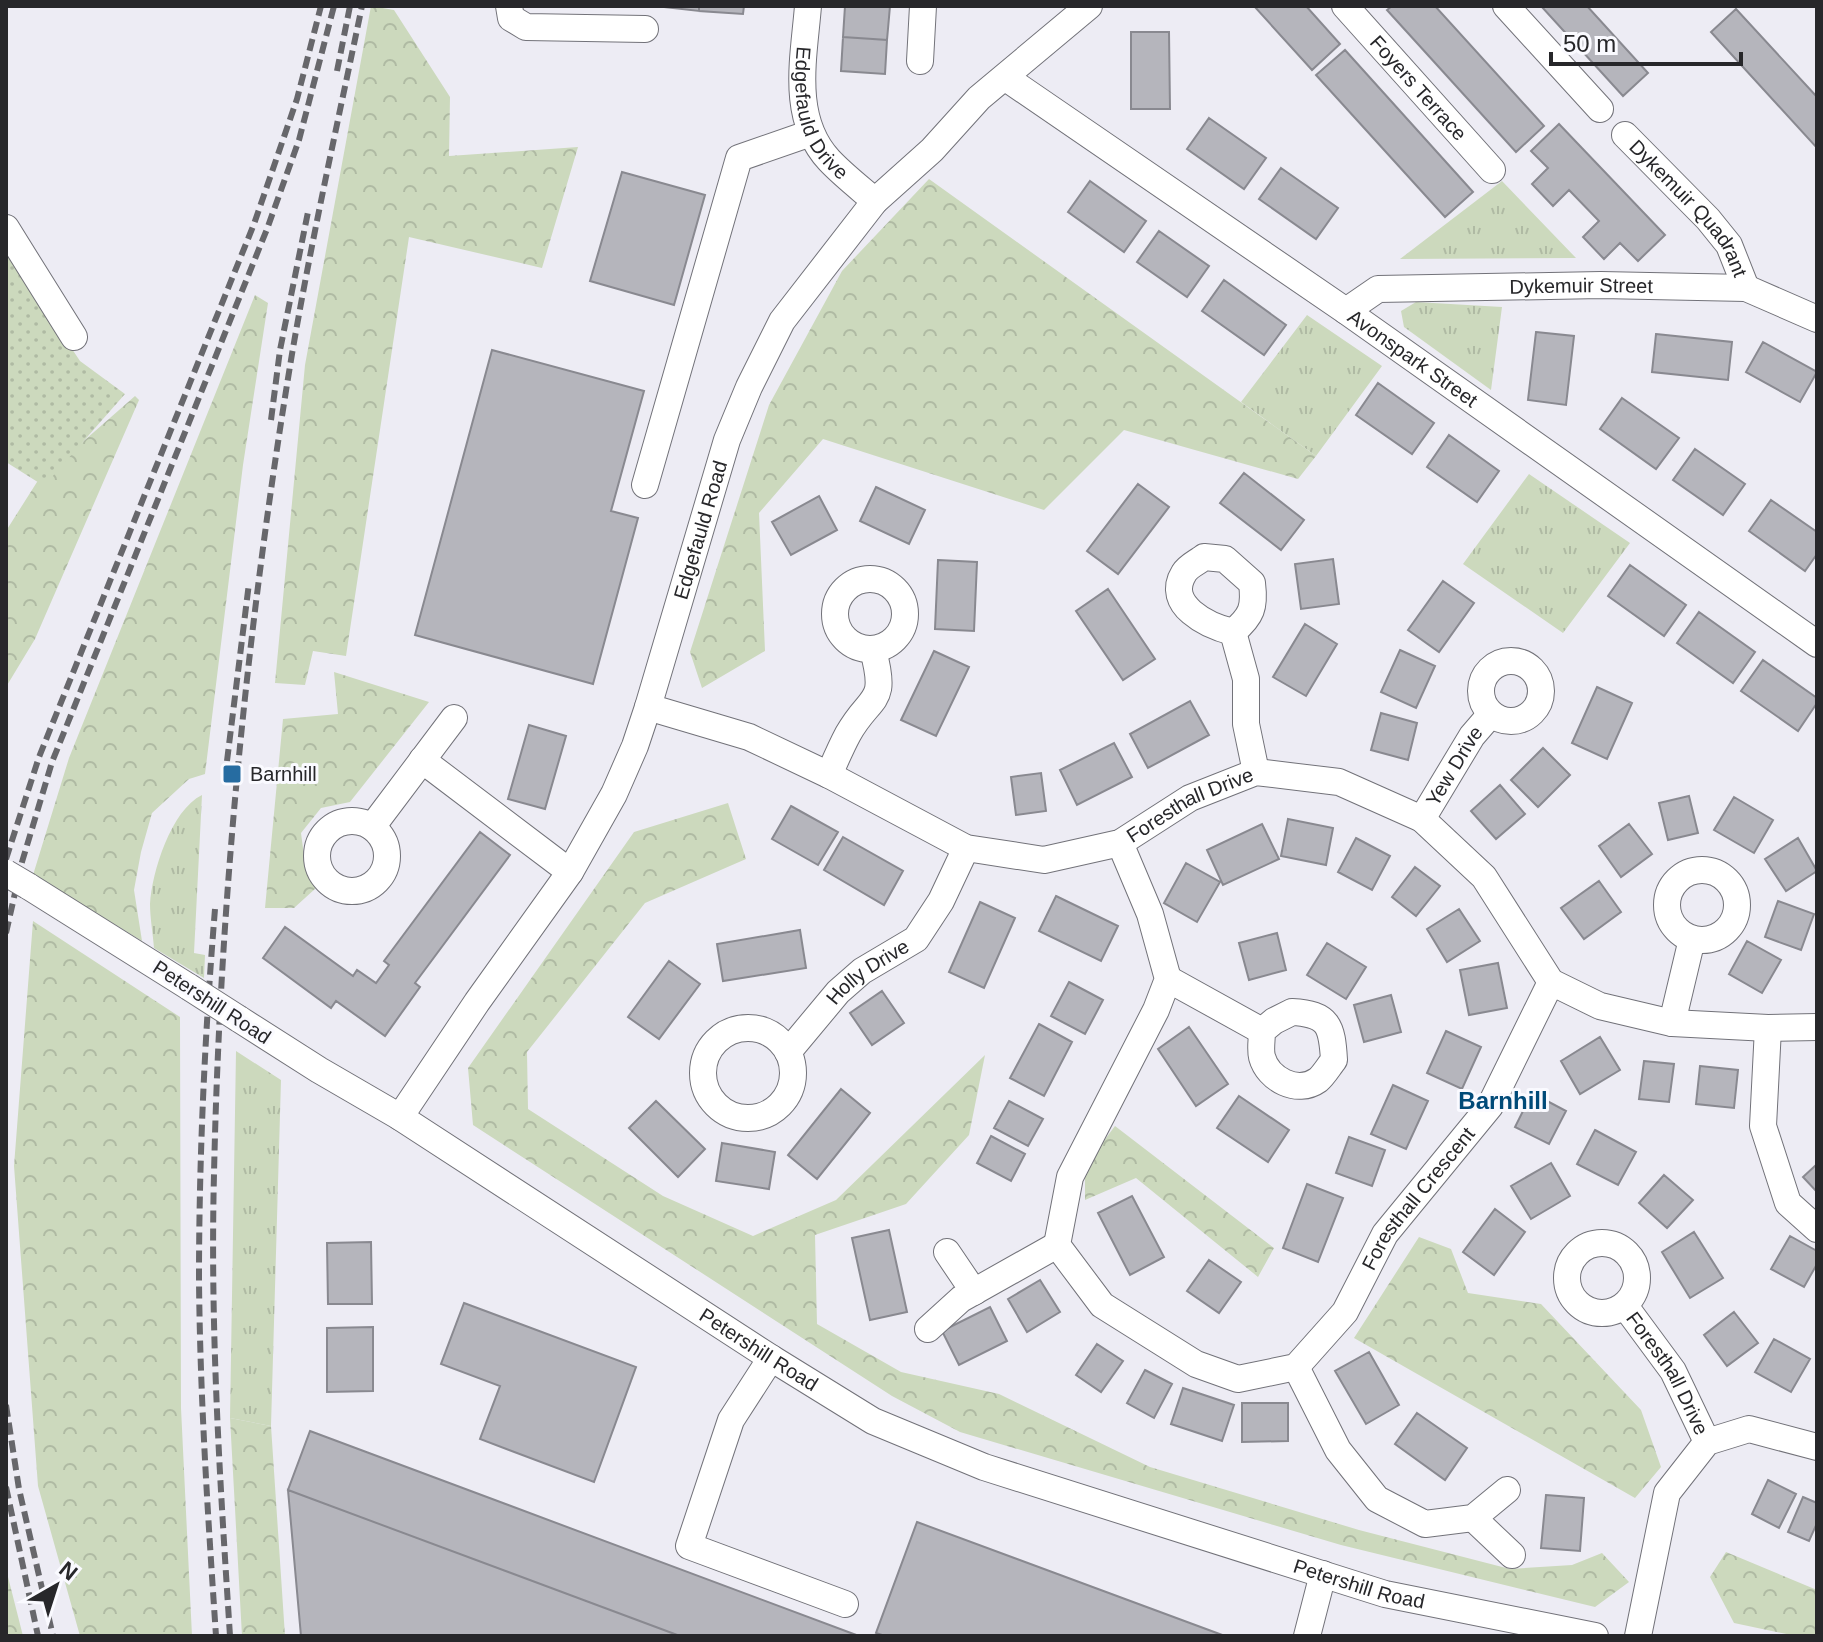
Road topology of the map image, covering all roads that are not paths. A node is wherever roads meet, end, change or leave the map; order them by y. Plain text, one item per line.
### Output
1 (509, 6) edge
2 (808, 6) edge
3 (923, 6) edge
4 (1089, 6) edge
5 (1345, 6) edge
6 (1506, 6) edge
7 (645, 29) dead end
8 (920, 61) dead end
9 (1006, 78) junction
10 (1600, 109) dead end
11 (811, 133) junction
12 (1625, 135) dead end
13 (1492, 170) dead end
14 (875, 201) junction
15 (6, 228) edge
16 (1746, 288) junction
17 (1346, 311) junction
18 (1817, 319) edge
19 (74, 337) dead end
20 (645, 485) dead end
21 (1233, 632) dead end
22 (1817, 644) edge
23 (873, 650) dead end
24 (648, 707) junction
25 (1491, 714) dead end
26 (454, 718) dead end
27 (422, 760) junction
28 (1256, 772) junction
29 (829, 775) junction
30 (1422, 819) junction
31 (372, 827) dead end
32 (1120, 843) junction
33 (966, 848) junction
34 (570, 872) junction
35 (17, 879) edge
36 (1692, 939) dead end
37 (1168, 979) junction
38 (1551, 982) junction
39 (1672, 1023) junction
40 (1817, 1027) edge
41 (1768, 1028) junction
42 (1262, 1031) dead end
43 (788, 1052) dead end
44 (400, 1117) junction
45 (1817, 1229) edge
46 (1057, 1245) junction
47 (947, 1252) dead end
48 (974, 1292) junction
49 (1625, 1306) dead end
50 (928, 1329) dead end
51 (771, 1358) junction
52 (1296, 1367) junction
53 (1707, 1442) junction
54 (1817, 1447) edge
55 (1507, 1490) dead end
56 (1473, 1518) junction
57 (1512, 1555) dead end
58 (1323, 1574) junction
59 (845, 1604) dead end
60 (1307, 1636) edge
61 (1595, 1636) edge
62 (1638, 1636) edge

1 - 7 street
2 - 11 street, Edgefauld Drive
3 - 8 street
4 - 9 street, Edgefauld Road
5 - 13 street, Foyers Terrace
6 - 10 street
9 - 14 street, Edgefauld Road
9 - 17 street, Avonspark Street
11 - 14 street, Edgefauld Drive
11 - 20 street
12 - 16 street, Dykemuir Quadrant
14 - 24 street, Edgefauld Road
15 - 19 street
16 - 17 street, Dykemuir Street
16 - 18 street, Dykemuir Street
17 - 22 street, Avonspark Street
21 - 28 street
23 - 29 street
24 - 29 street, Foresthall Drive
24 - 34 street, Edgefauld Road
25 - 30 street, Yew Drive
26 - 27 street
27 - 31 street
27 - 34 street
28 - 30 street, Foresthall Drive
28 - 32 street, Foresthall Drive
29 - 33 street, Foresthall Drive
30 - 38 street, Foresthall Drive
32 - 33 street, Foresthall Drive
32 - 37 street
33 - 43 street, Holly Drive
34 - 44 street, Edgefauld Road
35 - 44 street, Petershill Road, bridge
36 - 39 street
37 - 42 street
37 - 46 street
38 - 39 street
38 - 52 street, Foresthall Crescent
39 - 41 street
40 - 41 street
41 - 45 street
44 - 51 street, Petershill Road
46 - 48 street
46 - 52 street
47 - 48 street
48 - 50 street
49 - 53 street, Foresthall Drive
51 - 58 street, Petershill Road
51 - 59 street
52 - 56 street
53 - 54 street, Foresthall Drive
53 - 62 street, Foresthall Drive
55 - 56 street
56 - 57 street
58 - 60 street
58 - 61 street, Petershill Road

